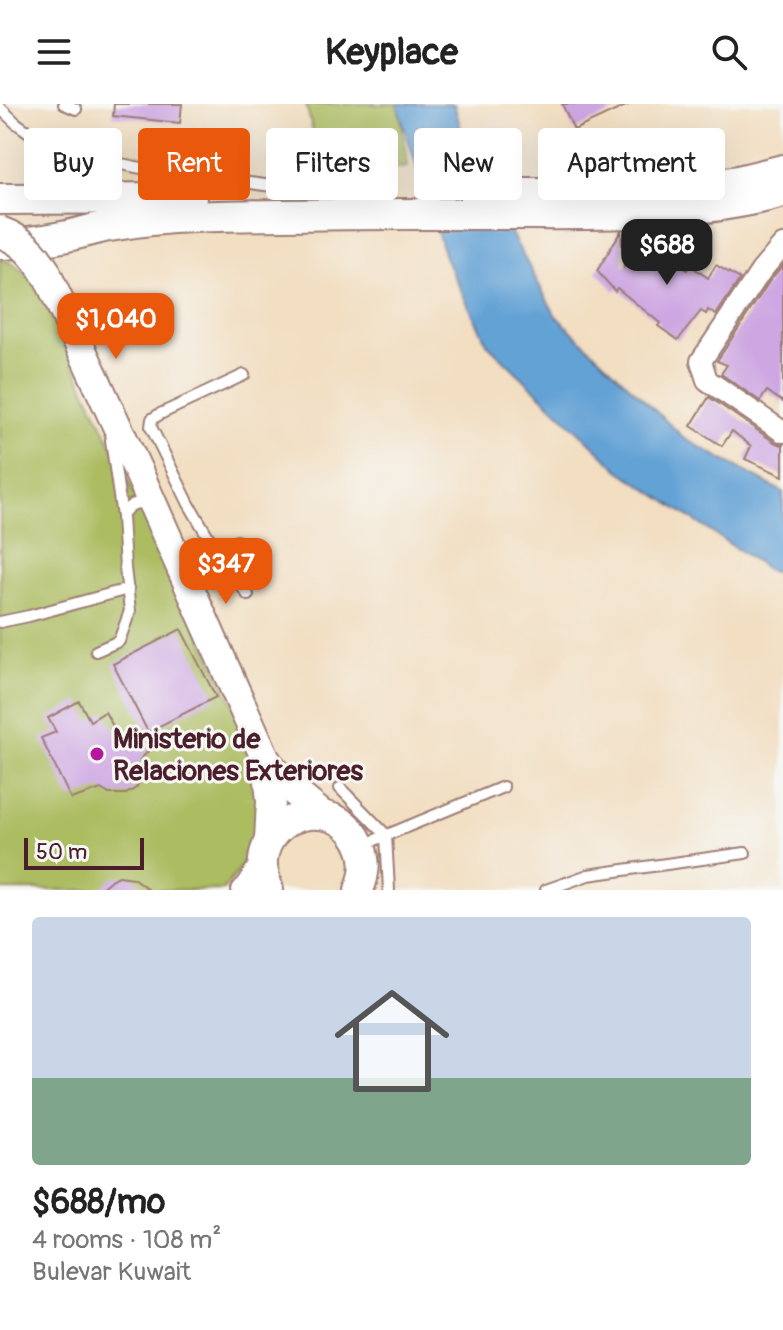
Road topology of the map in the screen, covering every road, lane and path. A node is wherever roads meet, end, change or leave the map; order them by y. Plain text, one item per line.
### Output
1 (64, 104) edge
2 (0, 108) edge
3 (76, 109) dead end
4 (0, 120) edge
5 (16, 123) junction
6 (783, 170) edge
7 (783, 192) edge
8 (13, 199) edge
9 (355, 201) junction
10 (592, 203) junction
11 (0, 232) edge
12 (31, 243) junction
13 (0, 244) edge
14 (783, 245) edge
15 (46, 273) joint
16 (244, 375) dead end
17 (106, 402) junction
18 (783, 432) edge
19 (155, 509) junction
20 (122, 517) junction
21 (237, 541) dead end
22 (216, 550) junction
23 (180, 565) junction
24 (128, 589) junction
25 (248, 595) dead end
26 (0, 622) edge
27 (96, 651) dead end
28 (267, 762) junction
29 (503, 787) dead end
30 (340, 788) dead end
31 (321, 814) junction
32 (374, 841) junction
33 (266, 849) junction
34 (745, 853) dead end
35 (242, 890) edge
36 (269, 890) edge
37 (359, 890) edge
38 (389, 890) edge
39 (546, 890) edge

1 - 3 lane
2 - 5 lane
4 - 5 lane
5 - 9 lane
6 - 10 main road
7 - 10 main road
8 - 9 main road
8 - 12 main road
9 - 10 main road
9 - 12 main road
11 - 15 main road, bridge
12 - 13 main road
14 - 18 street
15 - 17 street
16 - 22 lane
17 - 19 street
17 - 20 lane
19 - 20 lane
19 - 23 street
20 - 24 lane
21 - 22 lane
22 - 23 lane
22 - 25 lane
23 - 28 street
24 - 26 lane
24 - 27 lane
28 - 31 street
28 - 33 street
29 - 32 lane
30 - 32 lane
31 - 32 street
31 - 33 street
32 - 37 street
32 - 38 lane
33 - 35 street
33 - 36 street
34 - 39 lane

